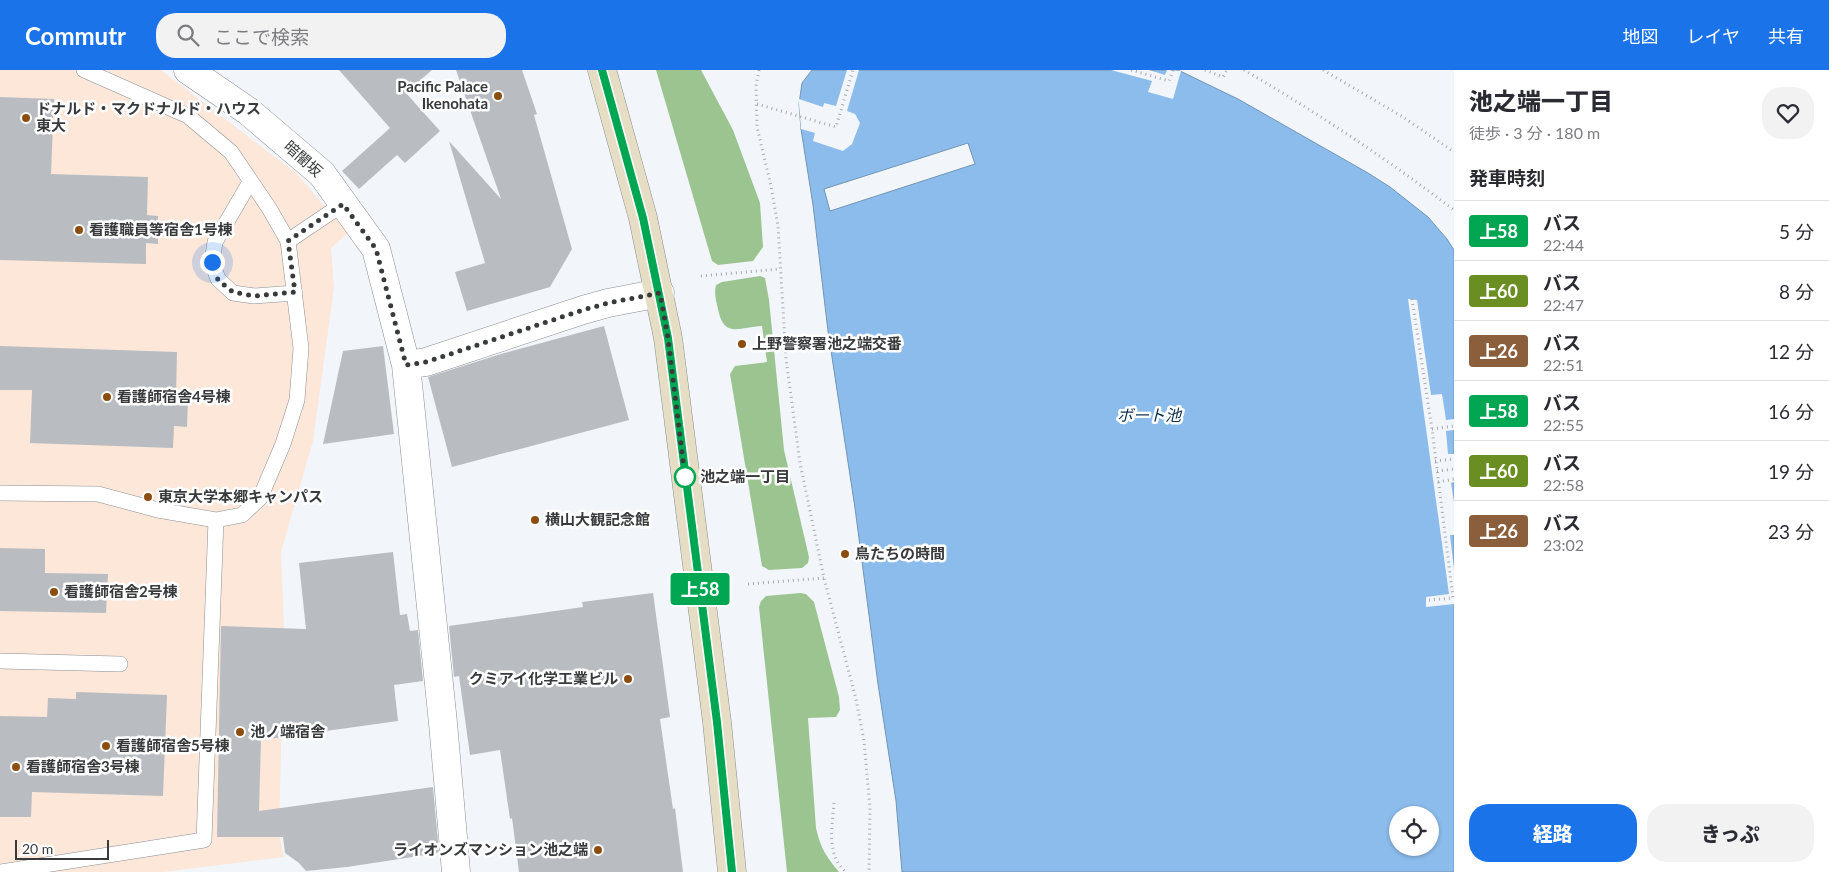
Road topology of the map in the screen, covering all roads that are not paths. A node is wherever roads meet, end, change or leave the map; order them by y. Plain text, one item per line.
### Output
1 (84, 70) edge
2 (188, 70) edge
3 (602, 70) edge
4 (250, 182) junction
5 (343, 204) junction
6 (288, 241) junction
7 (295, 292) junction
8 (660, 293) junction
9 (406, 365) junction
10 (0, 493) edge
11 (216, 520) junction
12 (0, 661) edge
13 (120, 664) dead end
14 (0, 872) edge
15 (456, 872) edge
16 (732, 872) edge

1 - 4 lane
2 - 5 street, 暗闇坂
3 - 8 main road
4 - 6 lane
4 - 7 lane
5 - 6 lane
5 - 9 street, 暗闇坂
6 - 7 lane
7 - 11 lane
8 - 9 street
8 - 16 main road
9 - 15 street, 暗闇坂
10 - 11 lane
11 - 14 lane
12 - 13 lane

